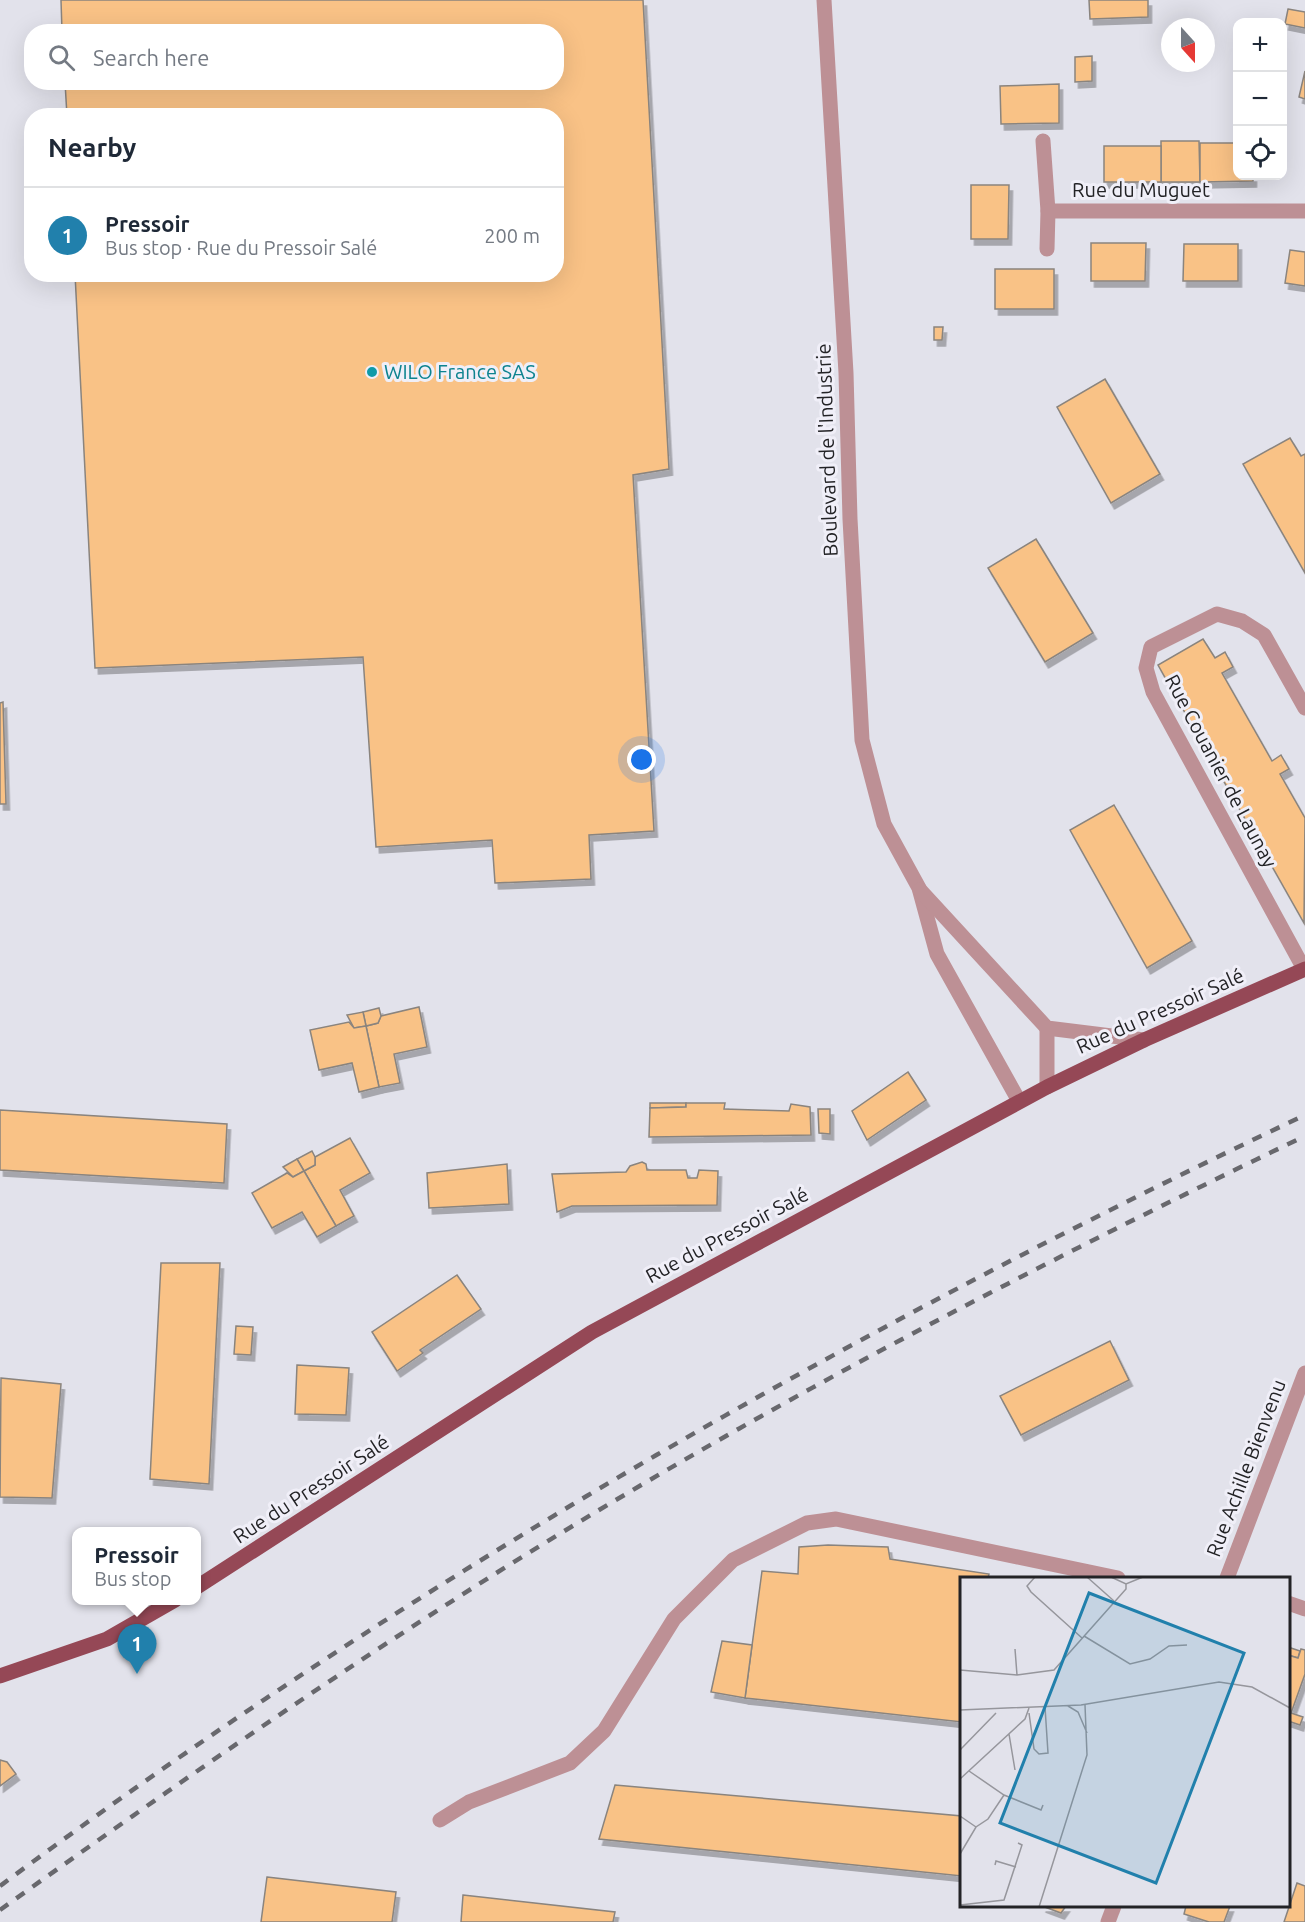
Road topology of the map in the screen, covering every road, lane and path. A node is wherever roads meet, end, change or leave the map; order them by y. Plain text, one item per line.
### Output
1 (824, 0) edge
2 (1043, 141) dead end
3 (1305, 211) edge
4 (1048, 212) junction
5 (1047, 249) dead end
6 (1305, 708) edge
7 (919, 888) junction
8 (1305, 969) edge
9 (1047, 1028) junction
10 (1144, 1040) junction
11 (1047, 1086) junction
12 (1019, 1101) junction
13 (1305, 1373) edge
14 (1113, 1577) edge
15 (1227, 1577) edge
16 (201, 1584) edge
17 (1290, 1604) edge
18 (166, 1605) edge
19 (1305, 1609) edge
20 (0, 1676) edge
21 (441, 1820) dead end
22 (1113, 1907) edge
23 (1108, 1922) edge

1 - 7 street, Boulevard de l'Industrie
2 - 4 street, Rue du Muguet
3 - 4 street, Rue du Muguet
4 - 5 street, Rue du Muguet
6 - 8 street, Rue Couanier de Launay
7 - 9 street, Boulevard de l'Industrie
7 - 12 street, Boulevard de l'Industrie
8 - 10 main road, Rue du Pressoir Salé
9 - 10 street
9 - 11 street
10 - 11 main road, Rue du Pressoir Salé
11 - 12 main road, Rue du Pressoir Salé
12 - 16 main road, Rue du Pressoir Salé
13 - 15 street, Rue Achille Bienvenu
14 - 21 street
17 - 19 street
18 - 20 main road
22 - 23 street

